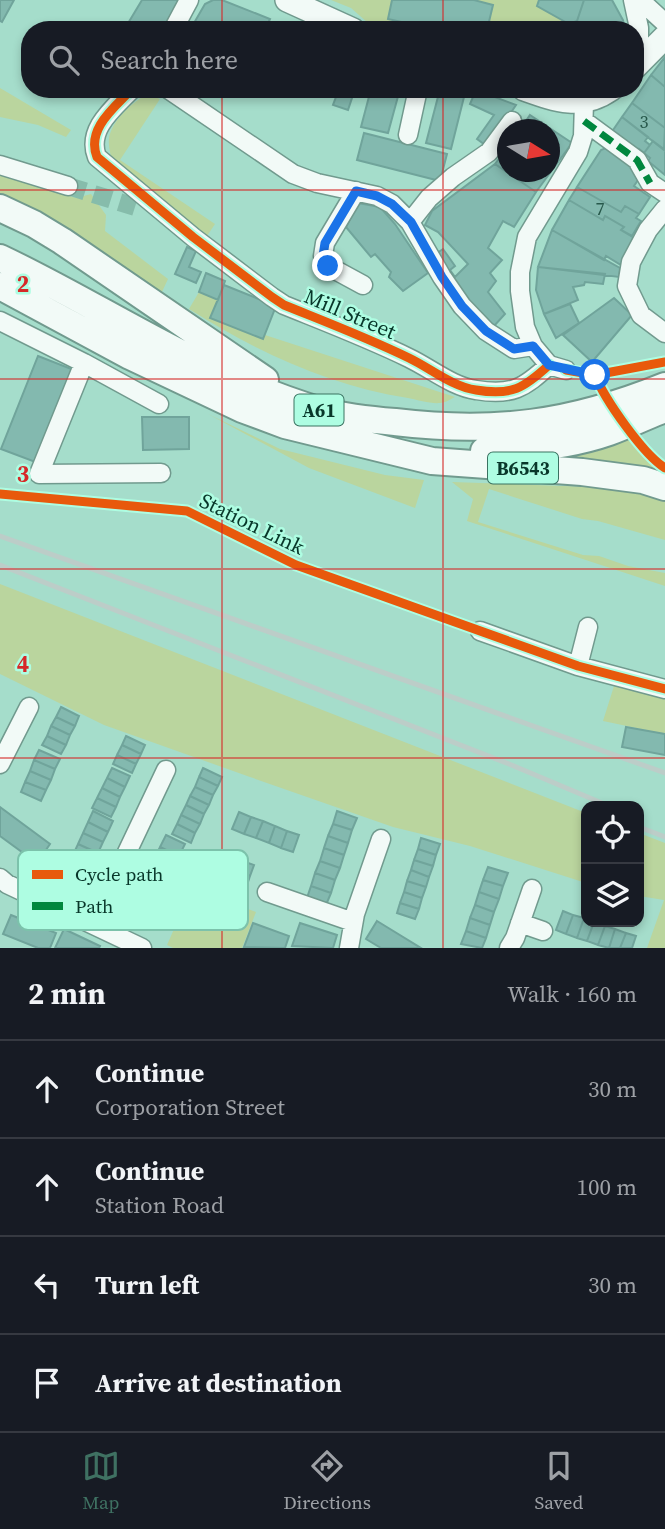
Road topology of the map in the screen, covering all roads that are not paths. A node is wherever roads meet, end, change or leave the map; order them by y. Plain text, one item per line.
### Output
1 (189, 0) edge
2 (287, 0) edge
3 (634, 0) edge
4 (640, 0) edge
5 (178, 21) edge
6 (333, 21) edge
7 (638, 21) edge
8 (665, 23) edge
9 (665, 37) edge
10 (644, 58) edge
11 (124, 98) edge
12 (182, 98) edge
13 (416, 98) edge
14 (550, 98) edge
15 (600, 98) edge
16 (584, 111) junction
17 (408, 135) dead end
18 (497, 141) edge
19 (0, 165) edge
20 (68, 186) tunnel mouth
21 (658, 188) edge
22 (356, 191) junction
23 (0, 208) edge
24 (665, 209) edge
25 (411, 222) junction
26 (0, 258) edge
27 (363, 285) dead end
28 (0, 286) edge
29 (0, 321) edge
30 (665, 333) edge
31 (533, 346) junction
32 (83, 363) junction
33 (549, 365) junction
34 (566, 370) dead end
35 (665, 386) edge
36 (296, 401) junction
37 (159, 404) dead end
38 (665, 409) edge
39 (381, 447) junction
40 (161, 473) dead end
41 (665, 487) edge
42 (587, 628) dead end
43 (480, 631) dead end
44 (578, 666) junction
45 (665, 689) edge
46 (29, 707) dead end
47 (0, 764) edge
48 (166, 770) dead end
49 (381, 839) dead end
50 (128, 850) edge
51 (0, 878) edge
52 (18, 889) edge
53 (532, 889) dead end
54 (267, 891) dead end
55 (353, 922) junction
56 (520, 923) junction
57 (105, 930) edge
58 (543, 931) dead end
59 (142, 948) edge
60 (349, 948) edge
61 (509, 948) edge

1 - 5 street
2 - 6 main road
3 - 7 street
4 - 8 street
9 - 10 main road
11 - 33 street, Mill Street
12 - 22 street
13 - 17 street
14 - 16 main road
15 - 16 main road
16 - 21 street
16 - 31 street
18 - 25 street
19 - 20 street
22 - 25 street
22 - 27 street
23 - 36 highway
24 - 30 street
25 - 31 street
26 - 36 highway, A61
28 - 39 highway, A61
29 - 32 street
31 - 33 street
32 - 37 street
32 - 40 street
33 - 34 street
35 - 36 highway, A61
38 - 39 highway, A61
39 - 41 highway, B6543
42 - 44 street
43 - 44 street
44 - 45 street
46 - 47 street
48 - 50 street
49 - 55 street
51 - 52 street
53 - 56 street
54 - 55 street
55 - 60 street
56 - 58 street
56 - 61 street
57 - 59 street

